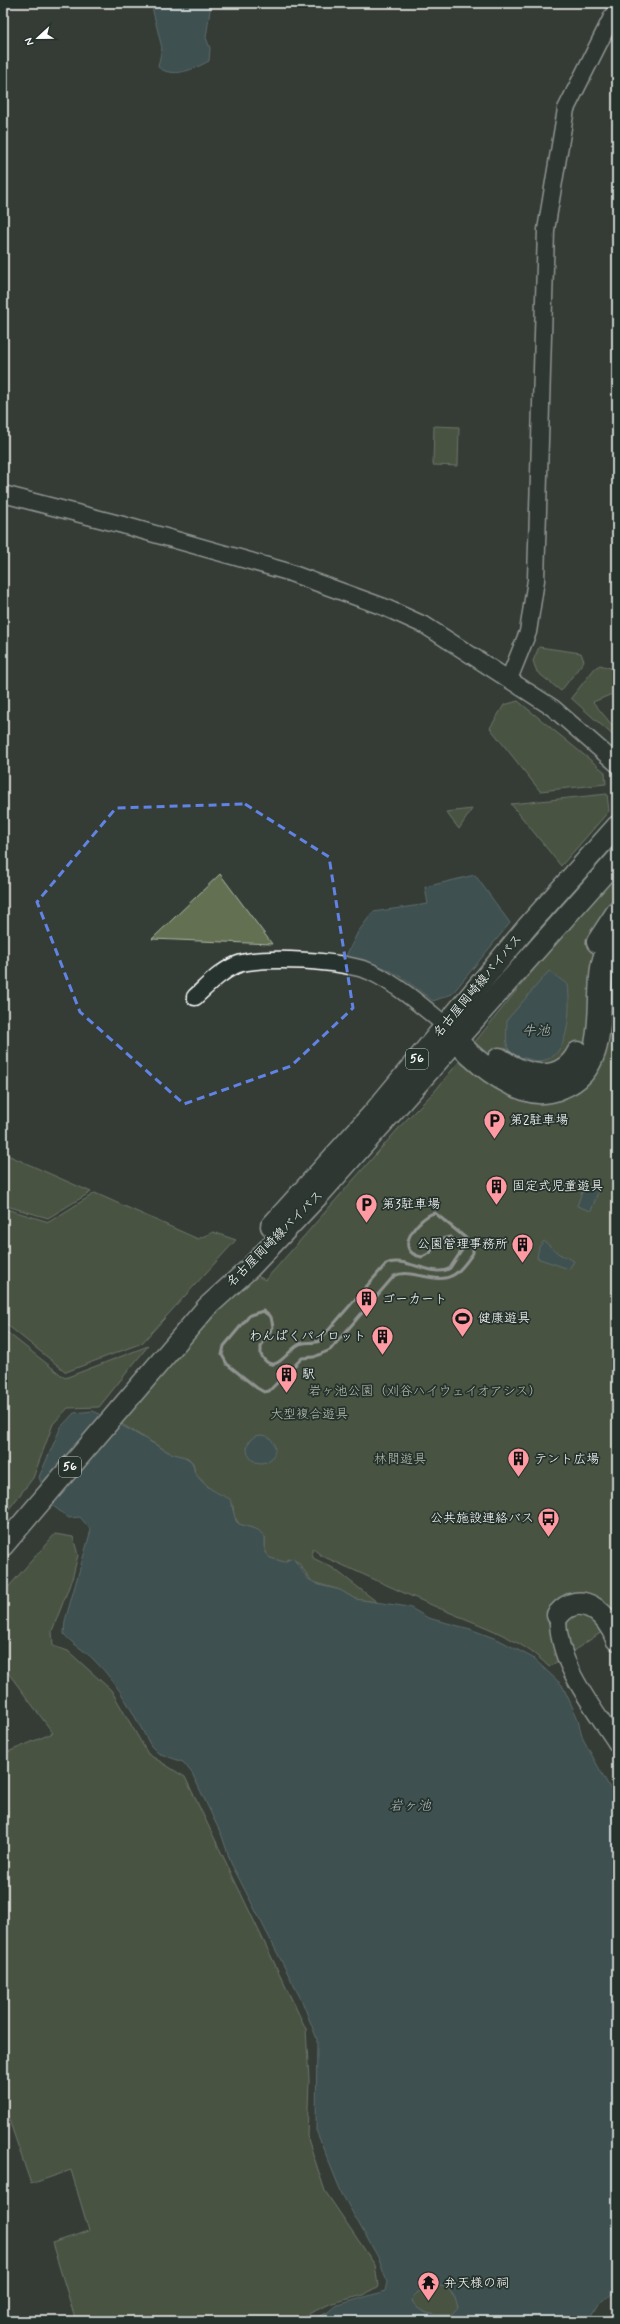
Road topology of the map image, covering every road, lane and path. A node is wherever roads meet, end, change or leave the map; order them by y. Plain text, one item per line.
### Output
1 (617, 7) edge
2 (3, 494) edge
3 (509, 679) junction
4 (617, 764) edge
5 (617, 826) edge
6 (617, 859) edge
7 (617, 913) edge
8 (617, 932) edge
9 (195, 997) dead end
10 (455, 1032) junction
11 (5, 1544) edge
12 (558, 1615) joint
13 (617, 1639) edge
14 (617, 1744) edge

1 - 3 street
2 - 3 street
3 - 4 street
5 - 10 main road, 名古屋岡崎線バイパス / 56
6 - 10 main road, 名古屋岡崎線バイパス / 56
7 - 10 highway
8 - 10 highway
9 - 10 street
10 - 11 main road, 名古屋岡崎線バイパス / 56
12 - 13 highway
12 - 14 street

